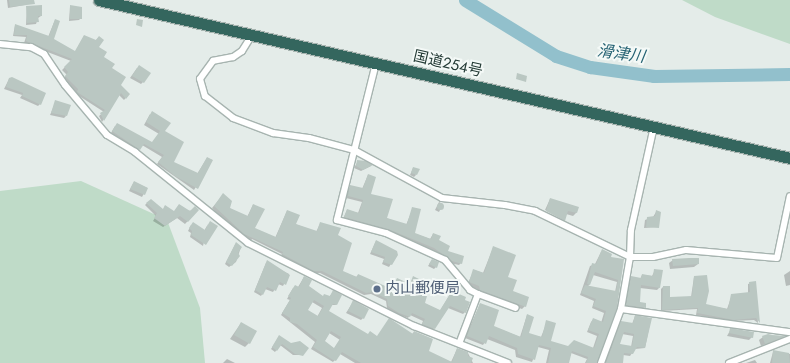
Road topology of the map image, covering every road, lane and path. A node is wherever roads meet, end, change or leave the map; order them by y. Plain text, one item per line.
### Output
1 (99, 0) edge
2 (252, 35) junction
3 (0, 44) edge
4 (376, 63) junction
5 (654, 126) junction
6 (354, 150) junction
7 (790, 158) edge
8 (790, 196) edge
9 (630, 257) junction
10 (478, 294) junction
11 (516, 308) dead end
12 (621, 309) junction
13 (790, 332) edge
14 (790, 339) edge
15 (459, 344) junction
16 (508, 363) edge
17 (601, 363) edge
18 (729, 363) edge

1 - 2 highway, 国道254号
2 - 4 highway, 国道254号
2 - 6 street
3 - 15 street
4 - 5 highway, 国道254号
4 - 6 street
5 - 7 highway, 国道254号
5 - 9 street
6 - 9 street
6 - 10 street
8 - 9 street
9 - 12 street
10 - 11 street
10 - 15 street
12 - 13 street
12 - 17 street
14 - 18 street
15 - 16 street

